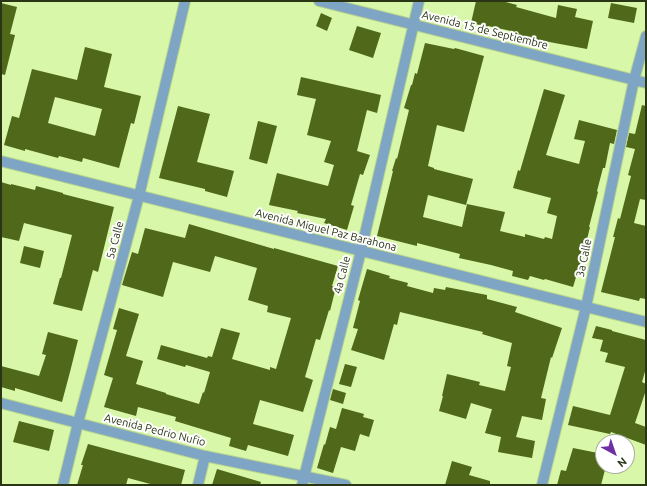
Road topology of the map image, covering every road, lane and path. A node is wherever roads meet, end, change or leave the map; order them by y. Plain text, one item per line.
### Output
1 (185, 1) edge
2 (319, 1) edge
3 (420, 1) edge
4 (414, 25) junction
5 (646, 36) edge
6 (634, 80) junction
7 (646, 83) edge
8 (1, 161) edge
9 (139, 196) junction
10 (360, 251) junction
11 (586, 307) junction
12 (646, 322) edge
13 (1, 403) edge
14 (78, 423) junction
15 (205, 456) junction
16 (303, 481) edge
17 (63, 485) edge
18 (198, 485) edge
19 (346, 485) edge
20 (542, 485) edge

1 - 9 street, 5a Calle
2 - 4 street, Avenida 15 de Septiembre
3 - 4 street, 4a Calle
4 - 6 street, Avenida 15 de Septiembre
4 - 10 street, 4a Calle
5 - 6 street, 3a Calle
6 - 7 street, Avenida 15 de Septiembre
6 - 11 street, 3a Calle
8 - 9 street, Avenida Miguel Paz Barahona
9 - 10 street, Avenida Miguel Paz Barahona
9 - 14 street, 5a Calle
10 - 11 street, Avenida Miguel Paz Barahona
10 - 16 street, 4a Calle
11 - 12 street, Avenida Miguel Paz Barahona
11 - 20 street, 3a Calle
13 - 14 street, Avenida Pedrio Nufio
14 - 15 street, Avenida Pedrio Nufio
14 - 17 street, 5a Calle
15 - 16 street, Avenida Pedrio Nufio
15 - 18 street
16 - 19 street, Avenida Pedrio Nufio

